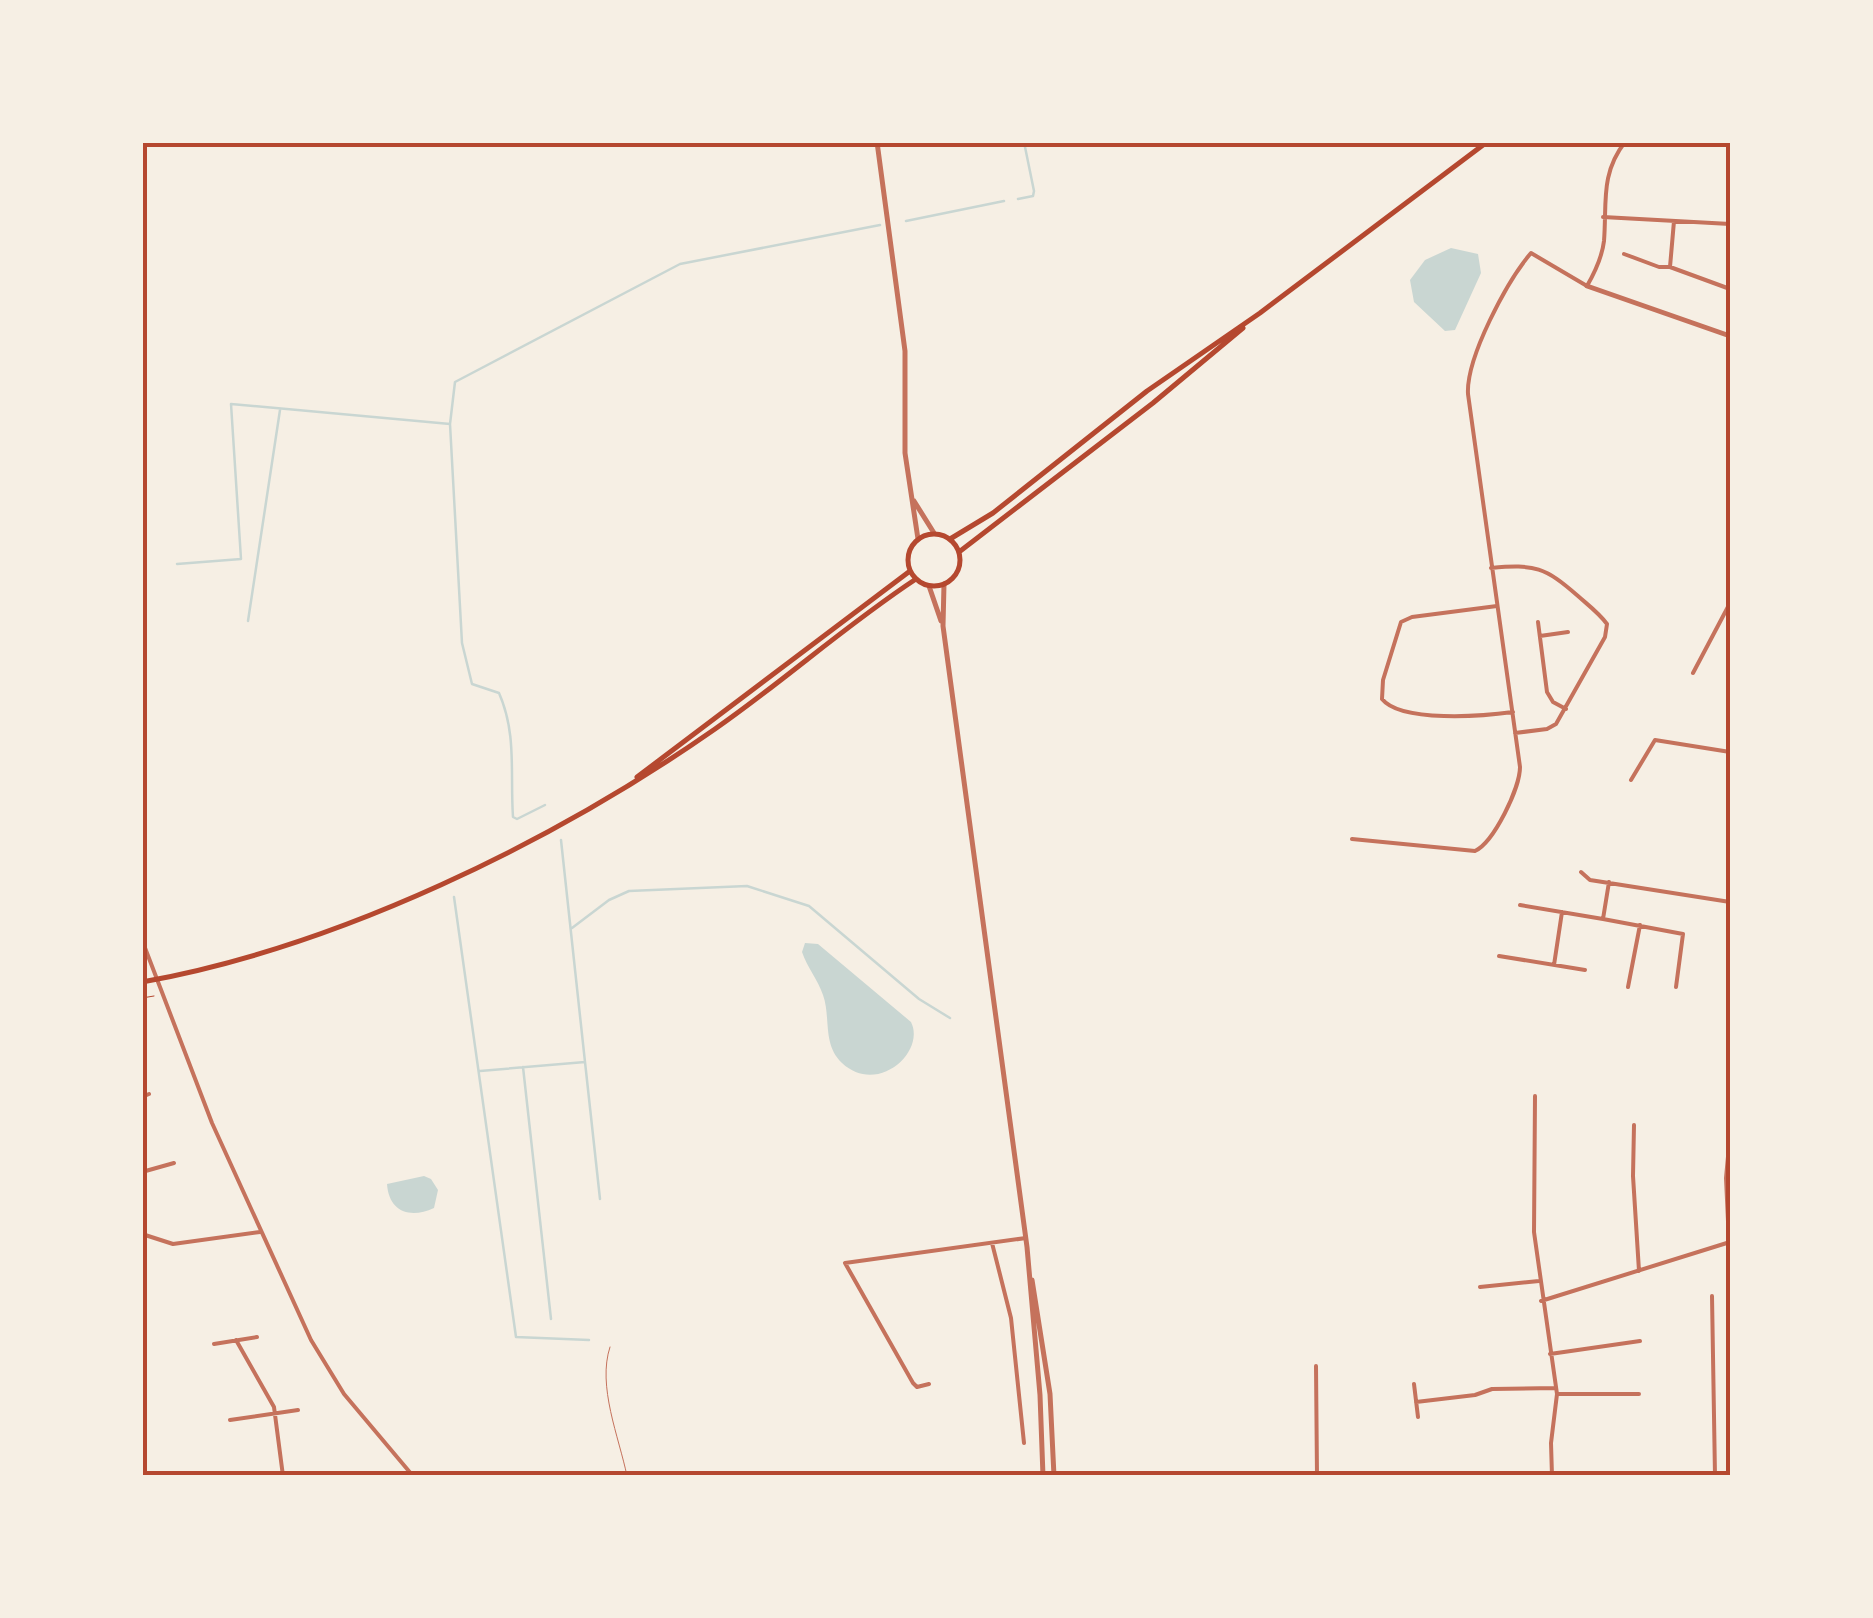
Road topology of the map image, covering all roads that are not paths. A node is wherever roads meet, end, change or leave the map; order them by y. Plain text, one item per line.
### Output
1 (877, 142) edge
2 (1487, 142) edge
3 (1625, 142) edge
4 (1603, 217) junction
5 (1674, 221) junction
6 (1730, 224) edge
7 (1624, 254) dead end
8 (1670, 267) junction
9 (1588, 286) junction
10 (1730, 289) edge
11 (1260, 313) junction
12 (1730, 336) edge
13 (913, 499) junction
14 (934, 533) junction
15 (918, 538) junction
16 (950, 539) junction
17 (959, 552) junction
18 (1492, 568) junction
19 (910, 571) junction
20 (916, 579) junction
21 (944, 584) junction
22 (929, 586) junction
23 (1730, 605) edge
24 (1497, 606) junction
25 (1538, 622) dead end
26 (943, 626) junction
27 (1568, 632) dead end
28 (1540, 636) junction
29 (1693, 672) dead end
30 (1566, 709) junction
31 (1512, 712) junction
32 (1515, 734) junction
33 (1730, 752) edge
34 (1631, 780) dead end
35 (631, 782) junction
36 (1352, 840) dead end
37 (1582, 872) dead end
38 (1609, 882) junction
39 (1730, 902) edge
40 (1520, 905) dead end
41 (1562, 912) junction
42 (1603, 919) junction
43 (1640, 925) junction
44 (142, 940) edge
45 (1498, 956) dead end
46 (1554, 965) junction
47 (1585, 970) dead end
48 (158, 979) junction
49 (142, 982) edge
50 (1676, 986) dead end
51 (1628, 987) dead end
52 (1535, 1096) dead end
53 (1634, 1125) dead end
54 (1729, 1146) edge
55 (174, 1163) dead end
56 (142, 1172) edge
57 (260, 1232) junction
58 (142, 1234) edge
59 (1026, 1238) junction
60 (1730, 1242) edge
61 (992, 1243) junction
62 (1639, 1271) junction
63 (1030, 1274) junction
64 (1539, 1281) junction
65 (1480, 1287) dead end
66 (1712, 1296) dead end
67 (1541, 1301) junction
68 (257, 1337) dead end
69 (236, 1340) junction
70 (1640, 1341) dead end
71 (214, 1344) dead end
72 (610, 1347) dead end
73 (1550, 1354) junction
74 (1316, 1366) dead end
75 (929, 1384) dead end
76 (1414, 1384) dead end
77 (1556, 1391) junction
78 (1639, 1394) dead end
79 (1416, 1402) junction
80 (298, 1410) dead end
81 (274, 1414) junction
82 (1418, 1417) dead end
83 (230, 1420) dead end
84 (1024, 1443) dead end
85 (283, 1476) edge
86 (413, 1476) edge
87 (627, 1476) edge
88 (1044, 1476) edge
89 (1054, 1476) edge
90 (1317, 1476) edge
91 (1552, 1476) edge
92 (1716, 1476) edge

1 - 13 street
2 - 11 main road
3 - 4 street
4 - 5 street
4 - 9 street
5 - 6 street
5 - 8 street
7 - 8 street
8 - 10 street
9 - 12 street
9 - 18 street
11 - 16 main road
11 - 17 main road
13 - 14 street
13 - 15 street
14 - 15 main road
14 - 16 main road
15 - 19 main road
16 - 17 main road
17 - 21 main road
18 - 24 street
18 - 30 street
19 - 20 main road
19 - 35 main road
20 - 22 main road
20 - 35 main road
21 - 22 main road
21 - 26 street
22 - 26 street
23 - 29 street
24 - 31 street
24 - 31 street
25 - 28 street
26 - 59 street
27 - 28 street
28 - 30 street
30 - 32 street
31 - 32 street
32 - 36 street
33 - 34 street
35 - 48 main road
37 - 38 street
38 - 39 street
38 - 42 street
40 - 41 street
41 - 42 street
41 - 46 street
42 - 43 street
43 - 50 street
43 - 51 street
44 - 48 street
45 - 46 street
46 - 47 street
48 - 49 main road
48 - 57 street
52 - 64 street
53 - 62 street
54 - 60 street
55 - 56 street
57 - 58 street
57 - 86 street
59 - 61 street
59 - 63 street
60 - 62 street
61 - 75 street
61 - 84 street
62 - 67 street
63 - 88 street
63 - 89 street
64 - 65 street
64 - 67 street
66 - 92 street
67 - 73 street
68 - 69 street
69 - 71 street
69 - 81 street
70 - 73 street
72 - 87 lane
73 - 77 street
74 - 90 street
76 - 79 street
77 - 78 street
77 - 79 street
77 - 91 street
79 - 82 street
80 - 81 street
81 - 83 street
81 - 85 street

